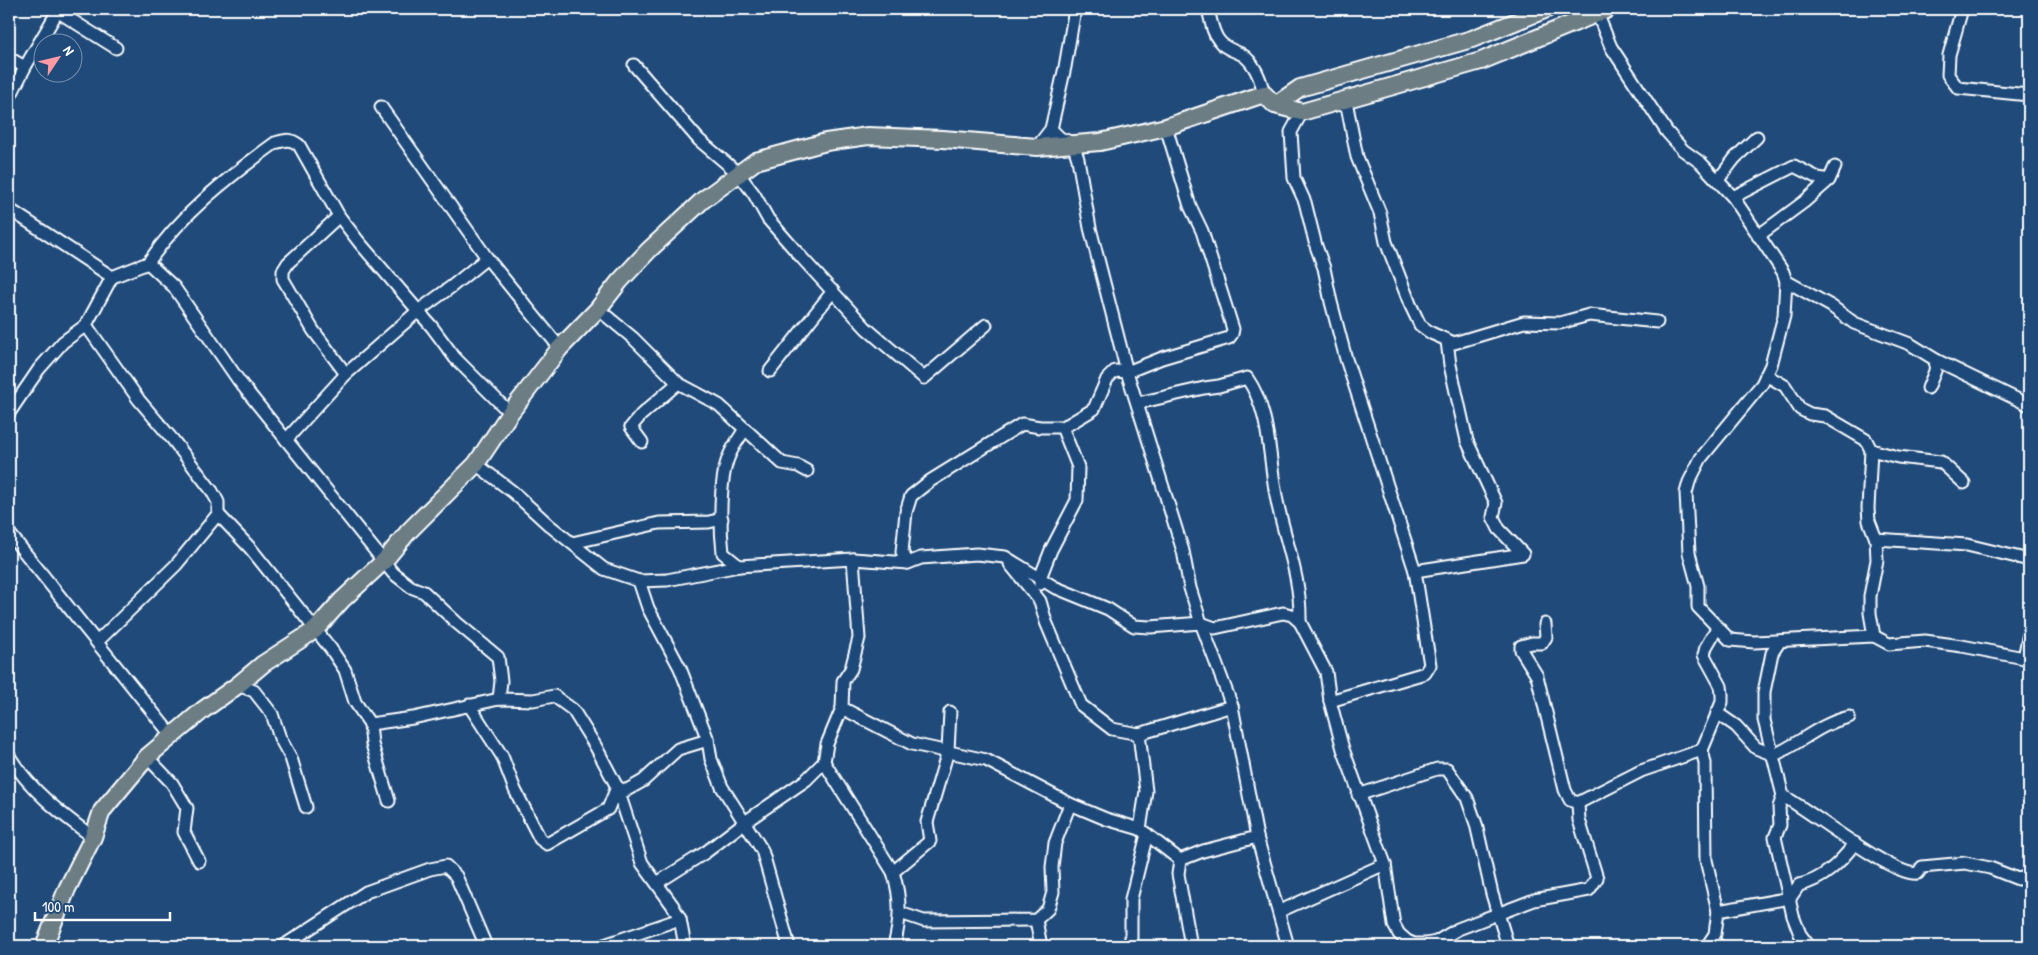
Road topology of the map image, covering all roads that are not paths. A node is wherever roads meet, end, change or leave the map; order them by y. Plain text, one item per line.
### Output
1 (1075, 9) edge
2 (1208, 9) edge
3 (1547, 9) edge
4 (1962, 9) edge
5 (58, 10) edge
6 (1603, 11) edge
7 (116, 48) dead end
8 (9, 58) edge
9 (634, 65) dead end
10 (25, 67) junction
11 (2029, 95) edge
12 (9, 99) edge
13 (1270, 100) junction
14 (1336, 104) junction
15 (381, 107) dead end
16 (1302, 112) junction
17 (1166, 128) junction
18 (1051, 129) junction
19 (1757, 137) dead end
20 (1073, 144) junction
21 (1037, 147) junction
22 (1835, 167) dead end
23 (738, 173) junction
24 (1715, 178) junction
25 (1829, 180) junction
26 (1733, 197) junction
27 (9, 209) edge
28 (339, 216) junction
29 (1758, 236) junction
30 (487, 258) junction
31 (148, 263) junction
32 (112, 276) junction
33 (1786, 281) junction
34 (833, 291) junction
35 (598, 309) junction
36 (418, 311) junction
37 (1657, 322) dead end
38 (986, 325) dead end
39 (86, 326) junction
40 (1447, 341) junction
41 (560, 348) junction
42 (1936, 360) junction
43 (770, 371) dead end
44 (1127, 372) junction
45 (346, 374) junction
46 (1766, 375) junction
47 (678, 383) junction
48 (1928, 388) dead end
49 (1138, 403) junction
50 (2029, 406) edge
51 (9, 413) edge
52 (510, 413) junction
53 (1062, 427) junction
54 (745, 429) junction
55 (286, 440) junction
56 (642, 442) dead end
57 (1871, 450) junction
58 (476, 464) junction
59 (807, 470) dead end
60 (1964, 483) dead end
61 (218, 514) junction
62 (722, 519) junction
63 (9, 533) edge
64 (1876, 539) junction
65 (572, 543) junction
66 (1005, 557) junction
67 (853, 559) junction
68 (385, 560) junction
69 (2029, 560) edge
70 (908, 563) junction
71 (738, 566) junction
72 (1414, 571) junction
73 (1040, 578) junction
74 (638, 581) junction
75 (1040, 601) junction
76 (1300, 622) junction
77 (1201, 623) junction
78 (1545, 624) dead end
79 (1717, 628) junction
80 (315, 630) junction
81 (2029, 633) edge
82 (1874, 636) junction
83 (1780, 641) junction
84 (97, 642) junction
85 (238, 686) junction
86 (499, 699) junction
87 (1330, 701) junction
88 (469, 705) junction
89 (1232, 706) junction
90 (842, 708) junction
91 (950, 712) dead end
92 (1717, 713) junction
93 (1849, 717) dead end
94 (370, 724) junction
95 (1139, 734) junction
96 (172, 736) junction
97 (708, 740) junction
98 (1702, 750) junction
99 (948, 751) junction
100 (1774, 755) junction
101 (9, 756) edge
102 (147, 757) junction
103 (824, 762) junction
104 (617, 787) junction
105 (1358, 795) junction
106 (1783, 796) junction
107 (389, 800) dead end
108 (1578, 802) junction
109 (1070, 804) junction
110 (306, 807) dead end
111 (745, 822) junction
112 (1144, 832) junction
113 (93, 837) junction
114 (1257, 837) junction
115 (1855, 843) junction
116 (1180, 860) junction
117 (199, 861) dead end
118 (1385, 864) junction
119 (893, 872) junction
120 (2029, 876) edge
121 (657, 882) junction
122 (1790, 898) junction
123 (1280, 911) junction
124 (1718, 911) junction
125 (900, 913) junction
126 (1500, 914) junction
127 (680, 919) junction
128 (1036, 920) junction
129 (1715, 945) edge
130 (44, 946) edge
131 (283, 946) edge
132 (486, 946) edge
133 (600, 946) edge
134 (685, 946) edge
135 (789, 946) edge
136 (894, 946) edge
137 (1041, 946) edge
138 (1131, 946) edge
139 (1191, 946) edge
140 (1288, 946) edge
141 (1508, 946) edge
142 (1809, 946) edge

1 - 18 street
2 - 13 street
3 - 13 main road
4 - 11 street
5 - 7 street
5 - 10 street
6 - 14 main road
6 - 24 street
8 - 10 street
9 - 23 street
10 - 12 street
13 - 16 main road
13 - 17 main road
14 - 16 main road
14 - 40 street
15 - 30 street
16 - 72 street
17 - 20 main road
17 - 44 street
18 - 20 street
18 - 21 street
19 - 24 street
20 - 21 main road
20 - 44 street
21 - 23 main road
22 - 25 street
23 - 34 street
23 - 35 main road
24 - 26 street
25 - 26 street
25 - 29 street
26 - 29 street
27 - 32 street
28 - 31 street
28 - 36 street
28 - 45 street
29 - 33 street
30 - 36 street
30 - 41 street
31 - 32 street
31 - 55 street
32 - 39 street
33 - 42 street
33 - 46 street
34 - 38 street
34 - 43 street
35 - 41 main road
35 - 47 street
36 - 45 street
36 - 52 street
37 - 40 street
39 - 51 street
39 - 61 street
40 - 72 street
41 - 52 main road
42 - 48 street
42 - 50 street
44 - 49 street
44 - 53 street
45 - 55 street
46 - 57 street
46 - 79 street
47 - 54 street
47 - 56 street
49 - 76 street
49 - 77 street
52 - 58 main road
53 - 70 street
53 - 73 street
54 - 59 street
54 - 62 street
55 - 68 street
57 - 60 street
57 - 64 street
58 - 65 street
58 - 68 main road
61 - 80 street
61 - 84 street
62 - 65 street
62 - 71 street
63 - 84 street
64 - 69 street
64 - 82 street
65 - 74 street
66 - 70 street
66 - 73 street
66 - 75 street
67 - 70 street
67 - 71 street
67 - 90 street
68 - 80 main road
68 - 86 street
71 - 74 street
72 - 87 street
73 - 75 street
73 - 77 street
74 - 97 street
75 - 95 street
76 - 77 street
76 - 87 street
77 - 89 street
78 - 108 street
79 - 83 street
79 - 92 street
80 - 85 main road
80 - 94 street
81 - 82 street
82 - 83 street
83 - 100 street
84 - 96 street
85 - 96 main road
85 - 110 street
86 - 88 street
86 - 104 street
87 - 105 street
88 - 94 street
88 - 104 street
89 - 95 street
89 - 114 street
90 - 99 street
90 - 103 street
91 - 99 street
92 - 98 street
92 - 100 street
93 - 100 street
94 - 107 street
95 - 112 street
96 - 102 main road
97 - 104 street
97 - 111 street
98 - 108 street
98 - 124 street
99 - 109 street
99 - 119 street
100 - 106 street
101 - 113 street
102 - 113 main road
102 - 117 street
103 - 111 street
103 - 119 street
104 - 121 street
105 - 118 street
105 - 126 street
106 - 115 street
106 - 122 street
108 - 126 street
109 - 112 street
109 - 128 street
111 - 121 street
111 - 135 street
112 - 116 street
112 - 138 street
113 - 130 main road
114 - 116 street
114 - 123 street
115 - 120 street
115 - 122 street
116 - 139 street
118 - 123 street
118 - 126 street
119 - 125 street
121 - 127 street
122 - 124 street
122 - 142 street
123 - 140 street
124 - 129 street
125 - 128 street
125 - 136 street
126 - 141 street
127 - 133 street
127 - 134 street
128 - 137 street
131 - 132 street

